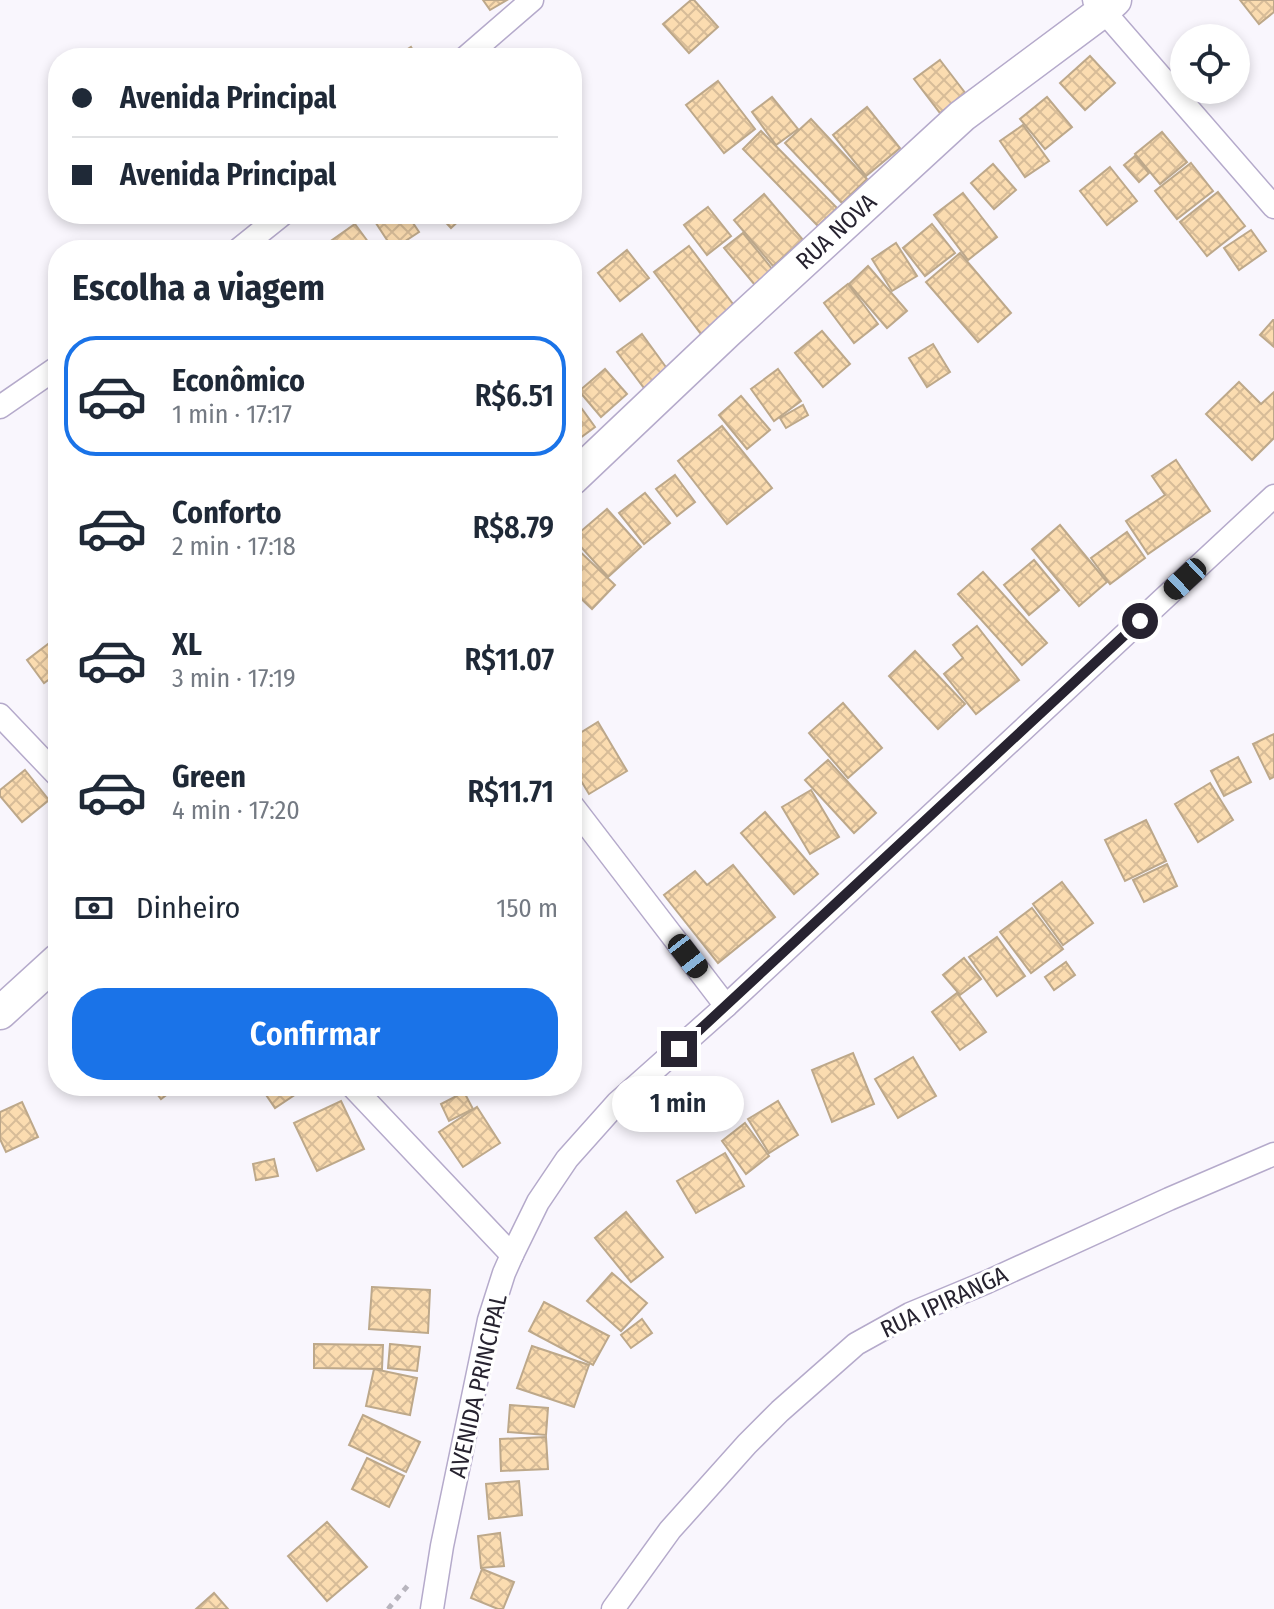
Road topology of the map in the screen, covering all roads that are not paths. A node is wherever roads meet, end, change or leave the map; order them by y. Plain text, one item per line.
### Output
1 (532, 0) edge
2 (1104, 4) edge
3 (477, 48) edge
4 (1274, 207) edge
5 (270, 224) edge
6 (250, 240) edge
7 (48, 374) edge
8 (0, 407) edge
9 (582, 470) edge
10 (1274, 496) edge
11 (0, 715) edge
12 (48, 765) edge
13 (582, 818) edge
14 (48, 969) edge
15 (726, 1006) junction
16 (0, 1013) edge
17 (361, 1096) edge
18 (1274, 1154) edge
19 (512, 1255) junction
20 (432, 1609) edge
21 (613, 1609) edge

1 - 3 street
2 - 4 street
2 - 9 street, RUA NOVA
5 - 6 street
7 - 8 street
10 - 15 street, AVENIDA PRINCIPAL
11 - 12 street
13 - 15 street
14 - 16 street
15 - 19 street, AVENIDA PRINCIPAL
17 - 19 street
18 - 21 street, RUA IPIRANGA
19 - 20 street, AVENIDA PRINCIPAL

